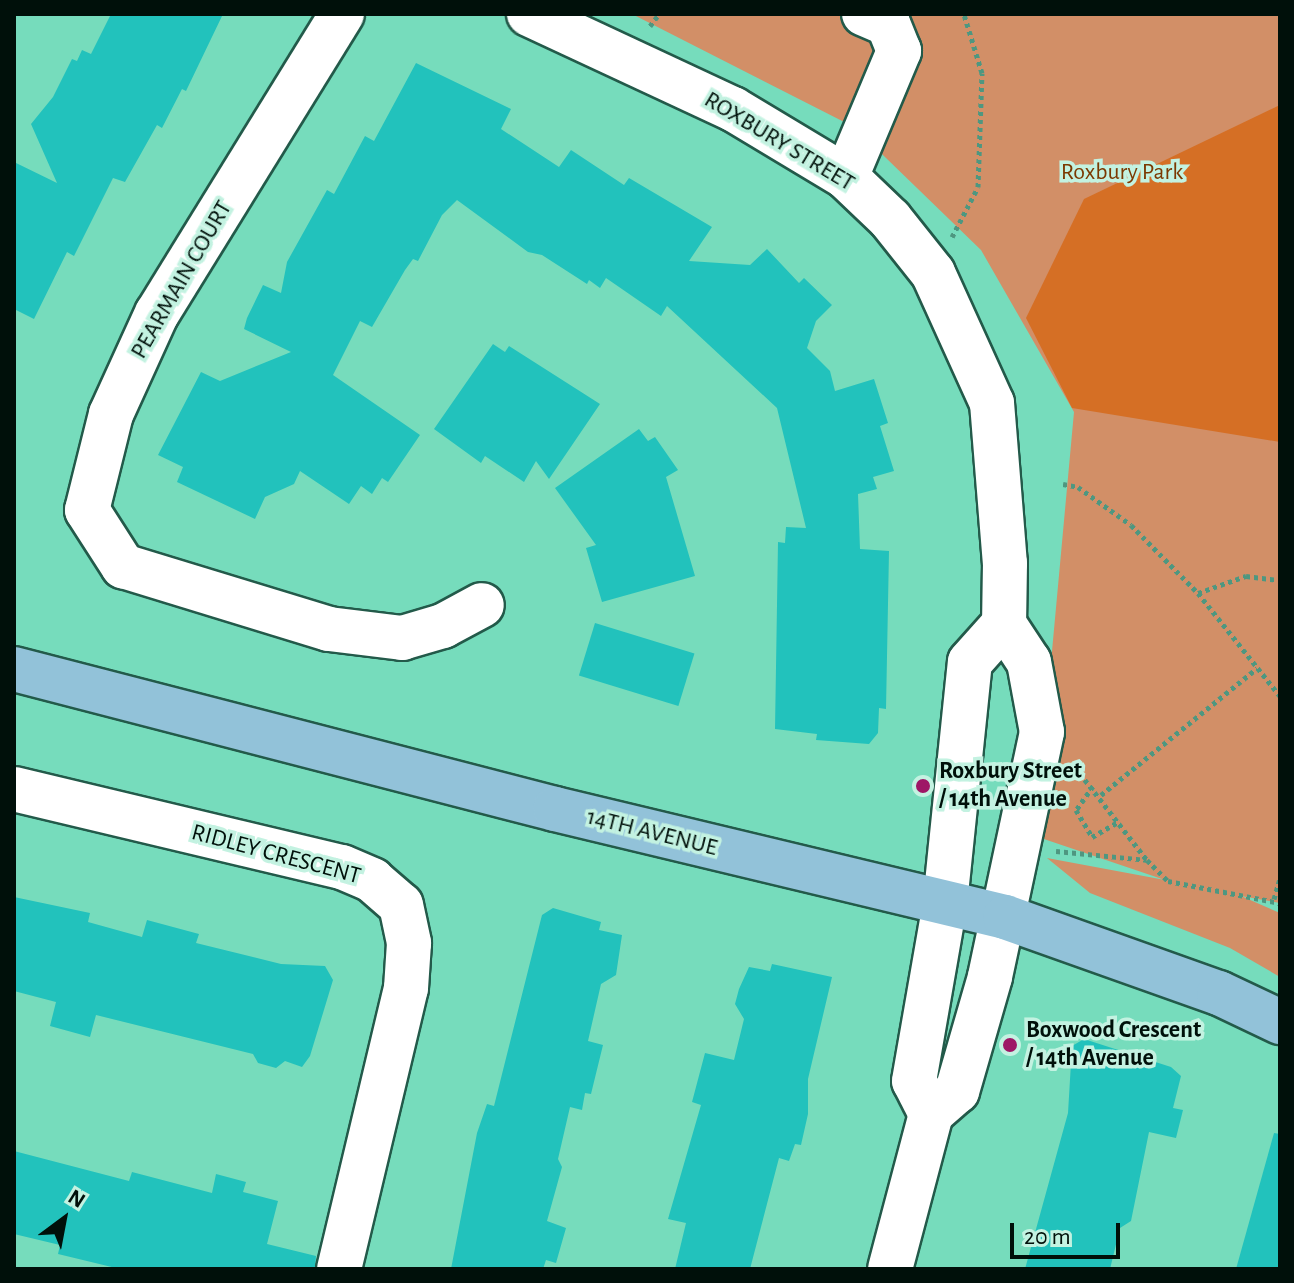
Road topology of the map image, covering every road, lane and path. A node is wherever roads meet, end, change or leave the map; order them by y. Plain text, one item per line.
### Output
1 (342, 14) edge
2 (864, 14) edge
3 (964, 14) edge
4 (532, 15) edge
5 (846, 177) junction
6 (933, 273) junction
7 (1063, 484) dead end
8 (1280, 580) edge
9 (1198, 593) junction
10 (482, 605) dead end
11 (1004, 624) junction
12 (1257, 668) junction
13 (14, 669) edge
14 (1280, 696) edge
15 (1042, 732) junction
16 (1093, 786) junction
17 (14, 789) edge
18 (1101, 795) junction
19 (1120, 821) junction
20 (1055, 851) dead end
21 (1147, 860) junction
22 (1280, 878) edge
23 (1274, 899) junction
24 (945, 903) junction
25 (1280, 903) edge
26 (1005, 917) junction
27 (1280, 1022) edge
28 (931, 1114) junction
29 (339, 1269) edge
30 (890, 1269) edge

1 - 10 street, PEARMAIN COURT
2 - 5 street
3 - 6 path
4 - 5 street, ROXBURY STREET
5 - 6 street, ROXBURY STREET
6 - 11 street, ROXBURY STREET
7 - 9 path
8 - 9 path
9 - 12 path
11 - 15 street
11 - 24 street
12 - 14 path
12 - 18 path
13 - 24 main road, 14TH AVENUE
15 - 16 path
15 - 26 street
16 - 18 path
16 - 19 path
17 - 29 street, RIDLEY CRESCENT
18 - 19 path
19 - 21 path
20 - 21 path
21 - 23 path
22 - 23 path
23 - 25 path
24 - 26 main road, 14TH AVENUE
24 - 28 street
26 - 27 main road, 14TH AVENUE
26 - 28 street
28 - 30 street

